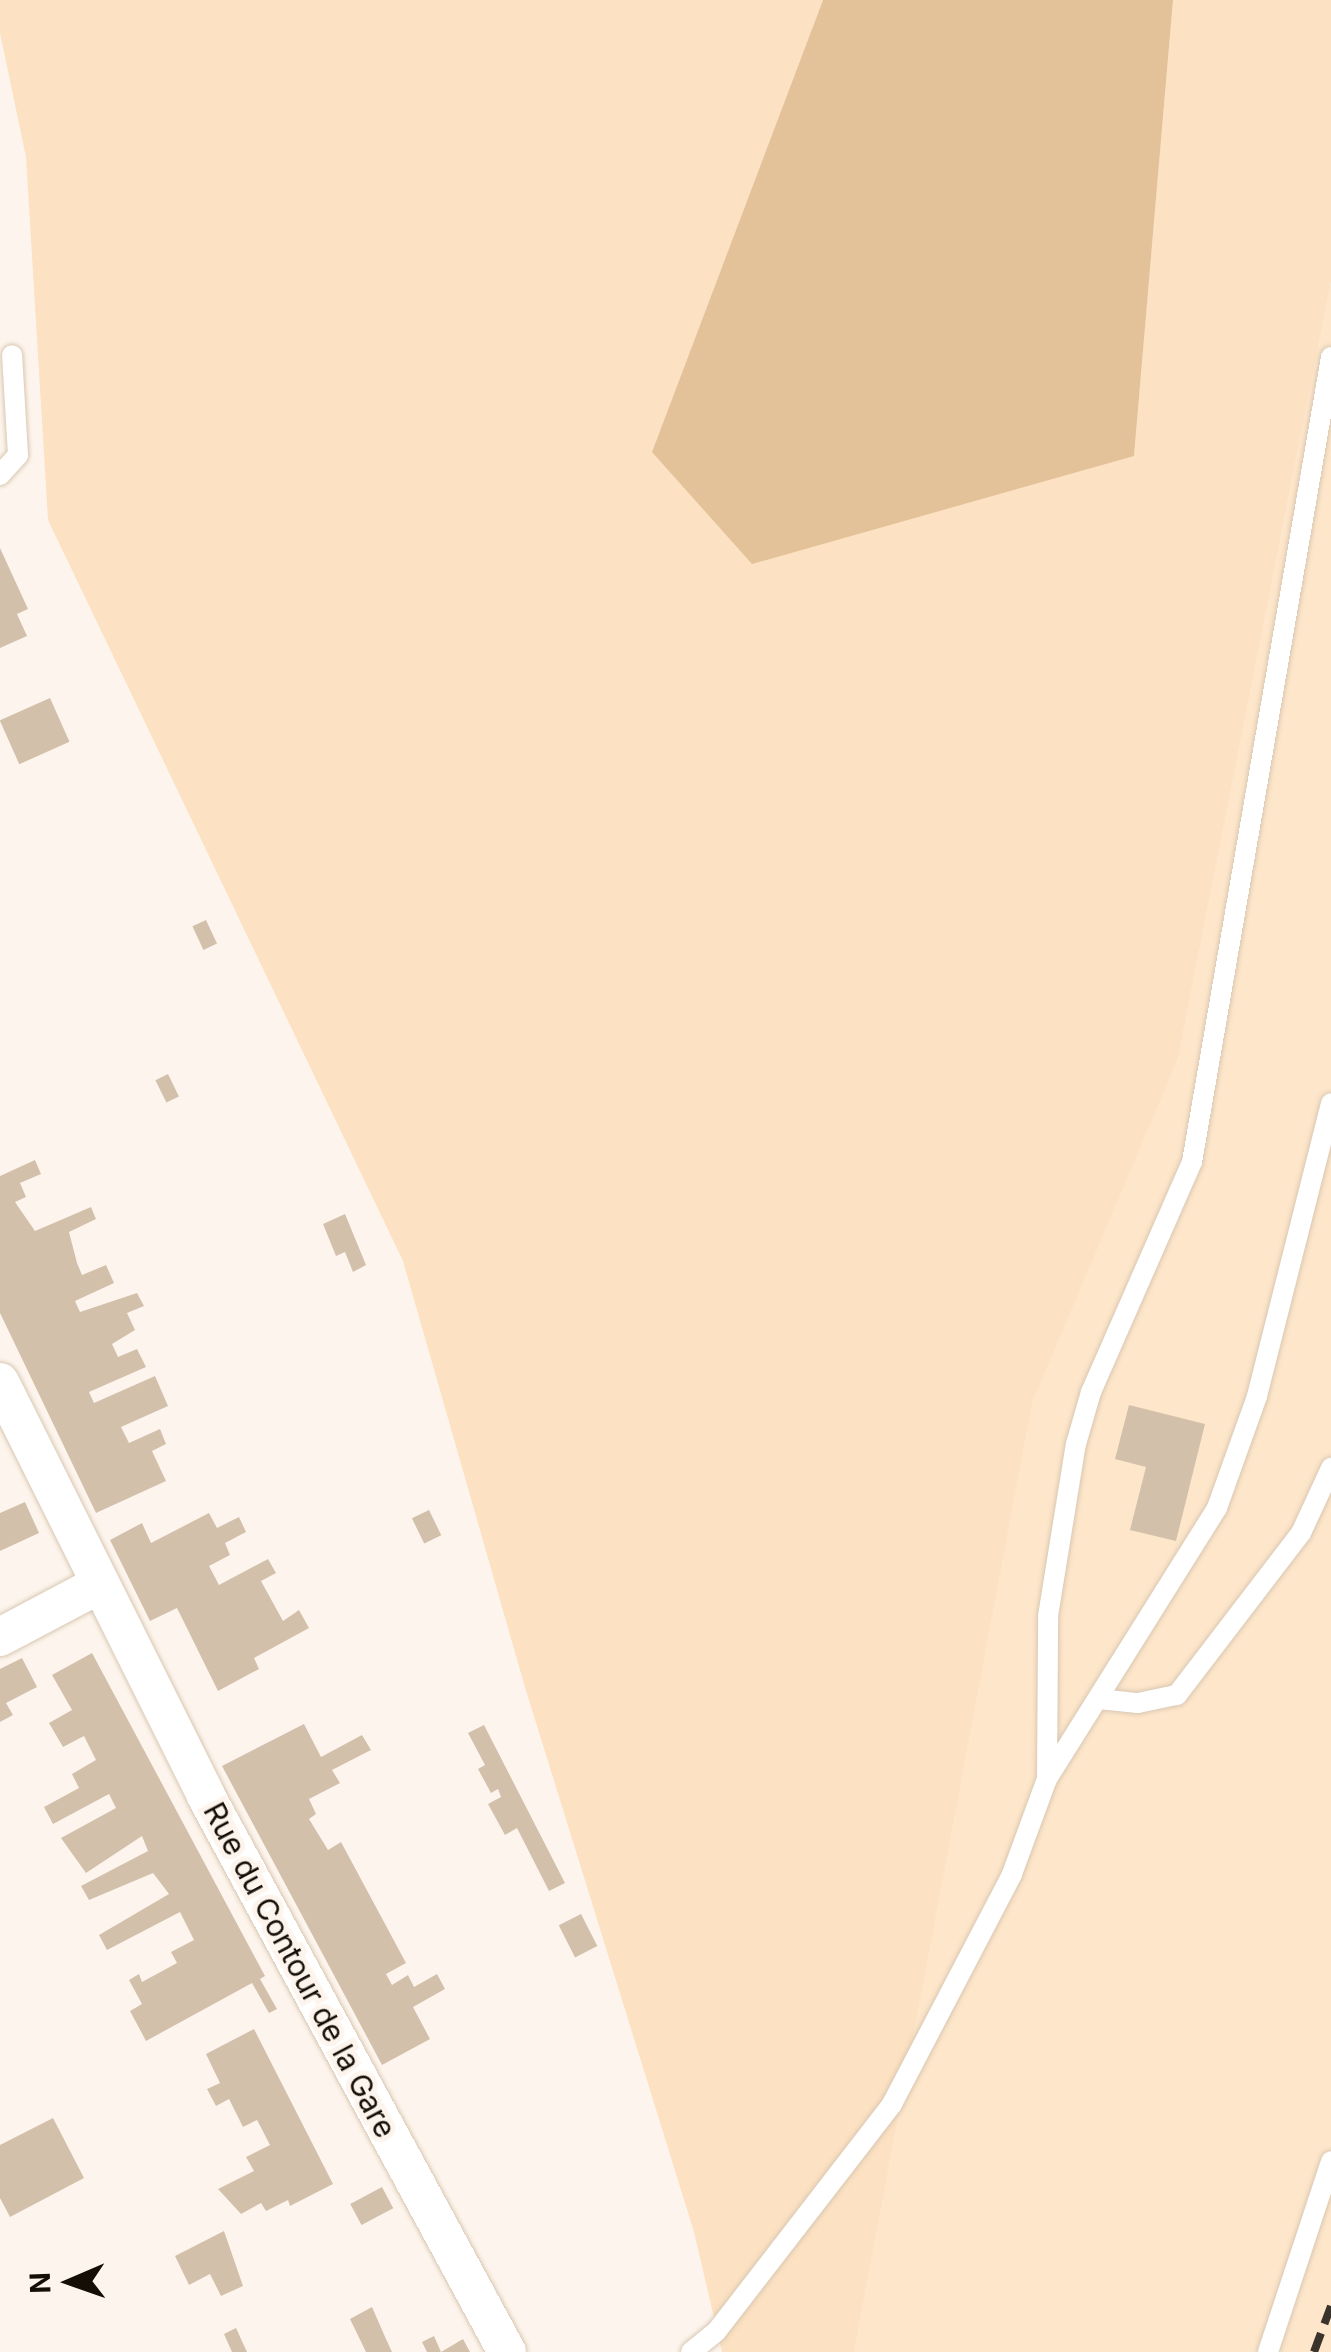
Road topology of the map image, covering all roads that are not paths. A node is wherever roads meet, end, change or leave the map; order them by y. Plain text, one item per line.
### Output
1 (12, 355) dead end
2 (1331, 356) edge
3 (0, 475) edge
4 (1331, 1104) edge
5 (0, 1382) edge
6 (1331, 1468) edge
7 (100, 1584) junction
8 (0, 1637) edge
9 (1098, 1699) junction
10 (1047, 1779) junction
11 (1331, 2161) edge
12 (507, 2352) edge
13 (691, 2352) edge
14 (1268, 2352) edge

1 - 3 lane
2 - 10 lane
4 - 9 lane
5 - 7 street, Rue du Contour de la Gare
6 - 9 lane
7 - 8 street
7 - 12 street, Rue du Contour de la Gare
9 - 10 lane
10 - 13 lane
11 - 14 lane

